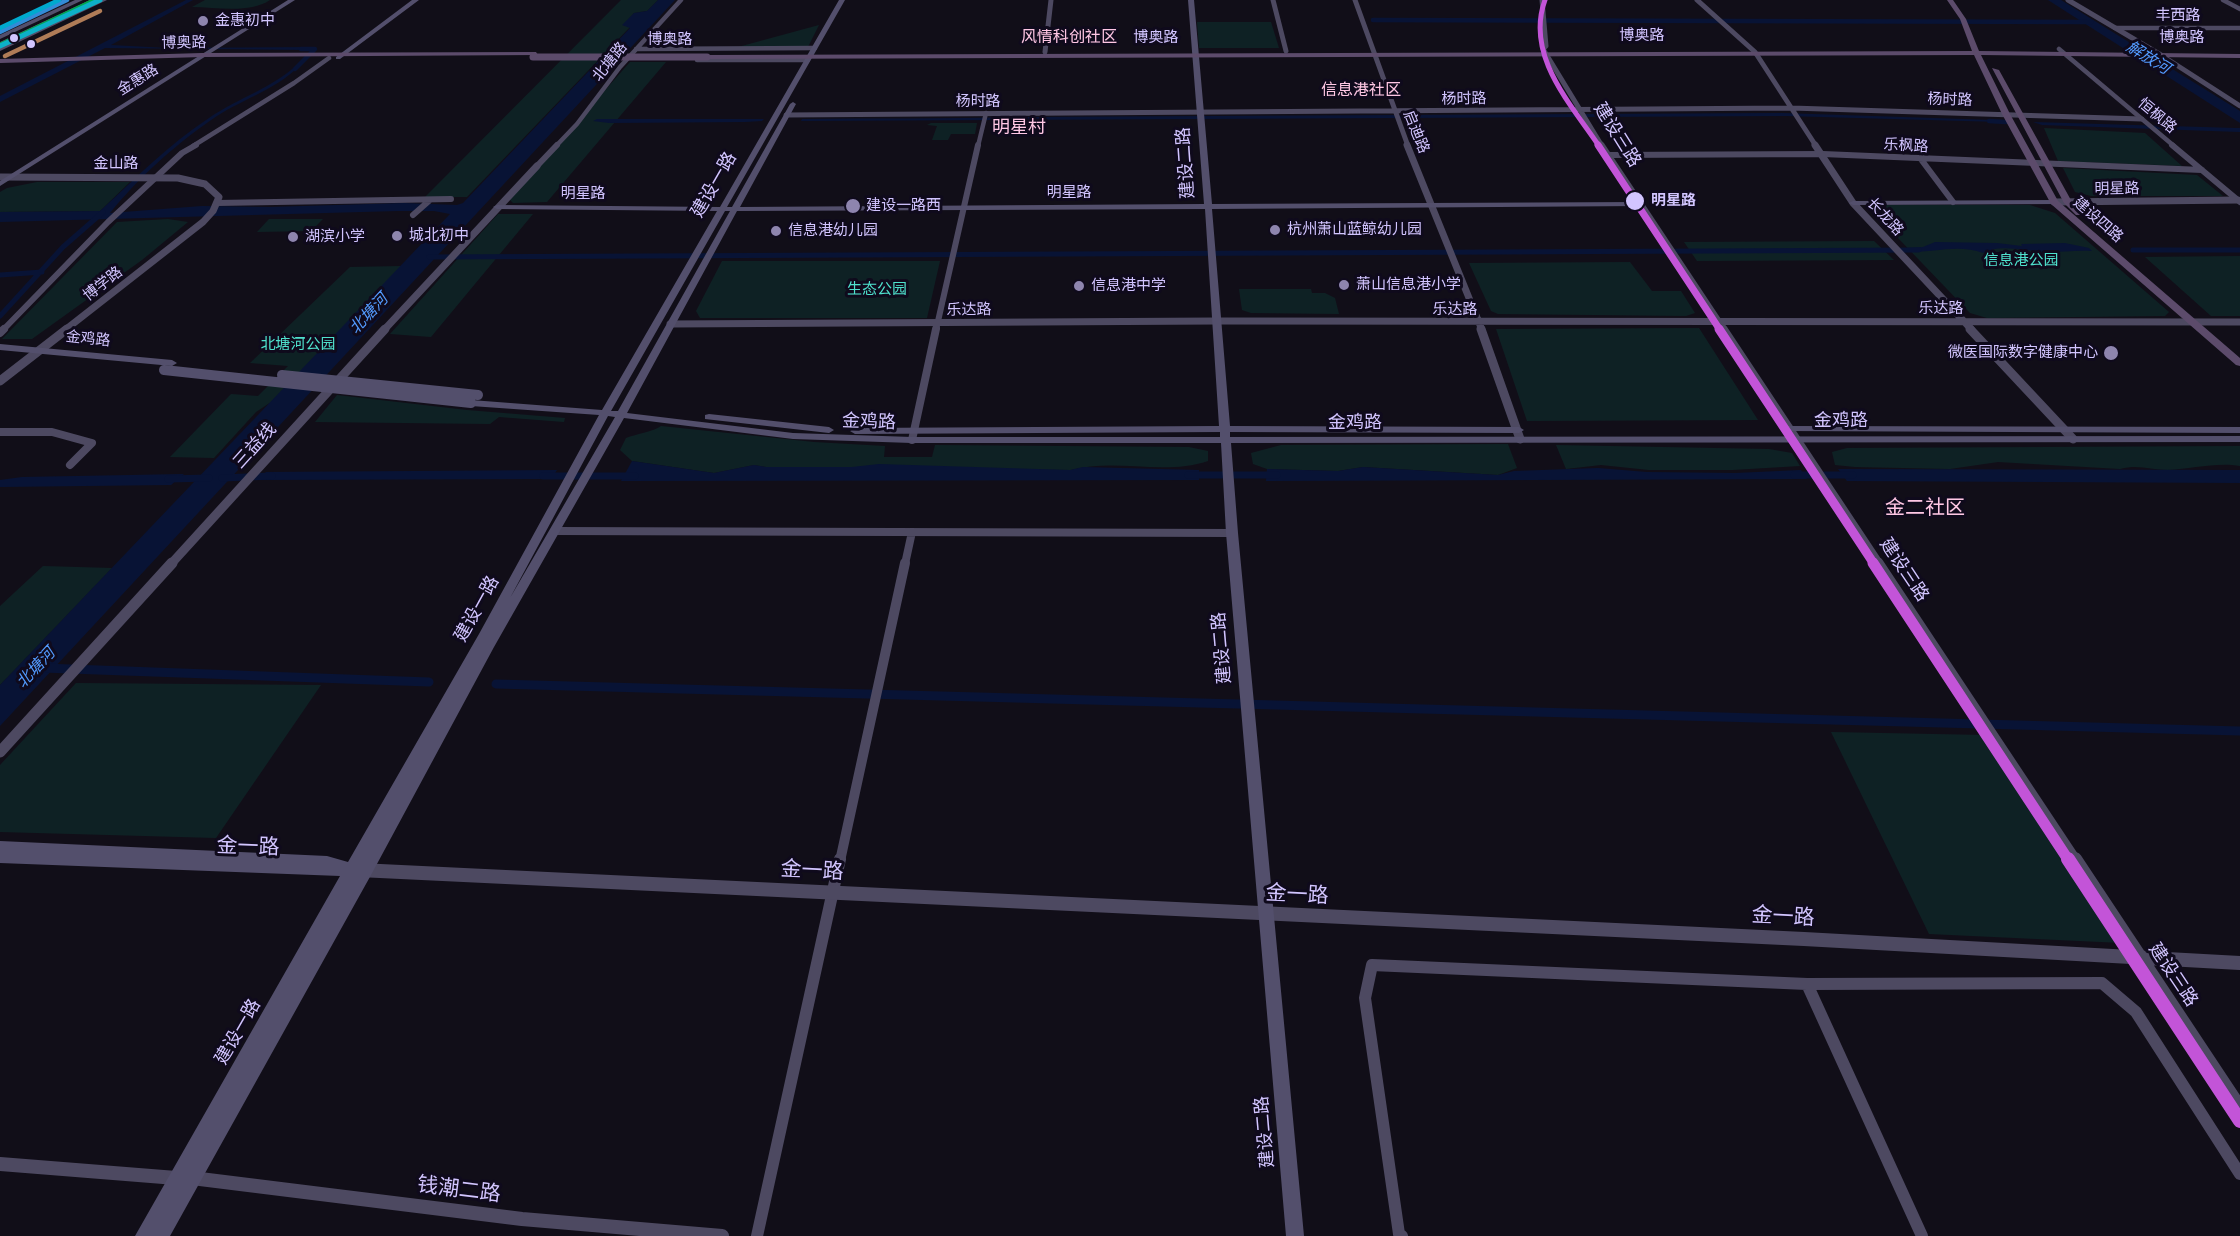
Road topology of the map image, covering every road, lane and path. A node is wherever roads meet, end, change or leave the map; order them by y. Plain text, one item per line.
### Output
1 (80, 0) edge
2 (87, 0) edge
3 (95, 0) edge
4 (104, 0) edge
5 (292, 0) edge
6 (416, 0) edge
7 (681, 0) edge
8 (842, 0) edge
9 (849, 0) edge
10 (1051, 0) edge
11 (1191, 0) edge
12 (1196, 0) edge
13 (1273, 0) edge
14 (1355, 0) edge
15 (1537, 0) edge
16 (1542, 0) edge
17 (1697, 0) edge
18 (1950, 0) edge
19 (1957, 0) edge
20 (2068, 0) edge
21 (2223, 0) edge
22 (2240, 9) edge
23 (1541, 21) junction
24 (1968, 21) junction
25 (28, 27) junction
26 (2115, 28) junction
27 (2240, 28) edge
28 (9, 33) junction
29 (0, 39) edge
30 (0, 47) edge
31 (636, 49) junction
32 (1753, 50) junction
33 (1979, 50) junction
34 (1286, 51) junction
35 (1544, 51) junction
36 (2061, 51) junction
37 (1045, 52) junction
38 (1374, 52) junction
39 (1197, 53) junction
40 (2154, 53) junction
41 (2240, 54) edge
42 (341, 56) junction
43 (814, 56) junction
44 (199, 57) junction
45 (308, 57) junction
46 (329, 58) junction
47 (626, 60) junction
48 (0, 62) edge
49 (797, 95) dead end
50 (2240, 106) edge
51 (1795, 112) junction
52 (1583, 113) junction
53 (2006, 114) junction
54 (786, 115) junction
55 (1395, 115) junction
56 (2019, 115) junction
57 (1202, 116) junction
58 (986, 117) junction
59 (2145, 122) junction
60 (1823, 154) junction
61 (1608, 155) junction
62 (1920, 158) junction
63 (2033, 164) junction
64 (2047, 164) junction
65 (537, 166) joint
66 (2202, 170) junction
67 (0, 177) edge
68 (11, 178) junction
69 (153, 178) junction
70 (0, 184) edge
71 (452, 199) dead end
72 (429, 201) junction
73 (2239, 201) edge
74 (1953, 202) junction
75 (2054, 202) junction
76 (1853, 203) junction
77 (2068, 203) junction
78 (217, 204) junction
79 (1641, 204) junction
80 (1431, 205) junction
81 (1208, 206) junction
82 (497, 207) junction
83 (962, 207) junction
84 (723, 208) junction
85 (734, 208) junction
86 (415, 214) dead end
87 (1216, 321) junction
88 (1717, 321) junction
89 (1964, 322) junction
90 (2193, 322) junction
91 (2205, 322) junction
92 (2240, 322) edge
93 (1479, 323) junction
94 (670, 324) junction
95 (937, 324) junction
96 (0, 333) edge
97 (0, 347) edge
98 (42, 350) junction
99 (2240, 352) edge
100 (0, 354) edge
101 (33, 357) junction
102 (2240, 363) edge
103 (0, 381) edge
104 (474, 399) junction
105 (608, 409) junction
106 (623, 411) junction
107 (2064, 429) junction
108 (2240, 430) edge
109 (0, 432) edge
110 (1794, 434) junction
111 (914, 435) junction
112 (1226, 435) junction
113 (1518, 435) junction
114 (2073, 439) junction
115 (2240, 439) edge
116 (70, 465) dead end
117 (555, 531) junction
118 (912, 532) junction
119 (1232, 533) junction
120 (0, 752) edge
121 (3, 852) edge
122 (359, 870) junction
123 (833, 893) junction
124 (1264, 914) junction
125 (2140, 958) junction
126 (2240, 963) edge
127 (1807, 984) junction
128 (2240, 1108) edge
129 (0, 1164) edge
130 (2240, 1174) edge
131 (184, 1178) junction
132 (144, 1236) edge
133 (160, 1236) edge
134 (722, 1236) edge
135 (757, 1236) edge
136 (1295, 1236) edge
137 (1402, 1236) edge
138 (1922, 1236) edge

1 - 28 main road
2 - 25 main road
3 - 30 main road
4 - 30 main road
5 - 44 main road, 金惠路
6 - 42 main road
7 - 31 street, 北塘路
8 - 43 main road, 建设一路
9 - 43 main road, 建设一路
10 - 37 street
11 - 39 main road, 建设二路
12 - 39 main road, 建设二路
13 - 34 street
14 - 38 street, 启迪路
15 - 23 street
16 - 23 street
17 - 32 street, 长龙路
18 - 24 main road, 建设四路
19 - 24 main road, 建设四路
20 - 26 street
21 - 22 street, 丰西路
23 - 35 street
24 - 33 main road, 建设四路
25 - 28 main road
25 - 29 main road
26 - 27 street, 丰西路
26 - 40 street
28 - 29 main road
31 - 43 street
31 - 47 street, 北塘路
32 - 33 main road, 博奥路
32 - 35 main road, 博奥路
32 - 51 street, 长龙路
33 - 36 main road, 博奥路
33 - 53 main road, 建设四路
33 - 56 main road, 建设四路
34 - 38 main road, 博奥路
34 - 39 main road, 博奥路
35 - 38 main road, 博奥路
35 - 52 street, 建设三路
36 - 40 main road, 博奥路
36 - 59 street, 恒枫路
37 - 39 main road, 博奥路
37 - 43 main road, 博奥路
38 - 39 main road, 博奥路
38 - 55 street, 启迪路
39 - 43 main road, 博奥路
39 - 57 main road, 建设二路
40 - 41 main road, 博奥路
40 - 50 street
42 - 43 main road, 博奥路, bridge
42 - 45 main road, 博奥路
42 - 46 main road, 博奥路
43 - 47 street
43 - 84 main road, 建设一路
44 - 45 main road, 博奥路
44 - 48 main road, 博奥路
44 - 68 main road, 金惠路
45 - 46 main road, 博奥路
46 - 69 street
47 - 65 street, 北塘路
49 - 54 main road, 建设一路
51 - 52 street, 杨时路
51 - 53 street, 杨时路
51 - 60 street, 长龙路
52 - 55 street, 杨时路
52 - 61 street, 建设三路
53 - 56 street, 杨时路
53 - 63 main road, 建设四路
54 - 58 street, 杨时路
54 - 85 main road, 建设一路
55 - 57 street, 杨时路
55 - 80 street, 启迪路
56 - 59 street, 杨时路
56 - 64 main road, 建设四路
57 - 58 street, 杨时路
57 - 81 main road, 建设二路
58 - 83 street
59 - 66 street, 恒枫路
60 - 61 street, 乐枫路
60 - 62 street, 乐枫路
60 - 76 street, 长龙路
61 - 79 street, 建设三路
62 - 63 street, 乐枫路
62 - 74 street
63 - 64 street, 乐枫路
63 - 75 main road, 建设四路
64 - 66 street, 乐枫路
64 - 77 main road, 建设四路
65 - 82 street, 三益线
66 - 73 street, 恒枫路
67 - 68 street, 金山路
68 - 69 street, 金山路
68 - 70 main road, 金惠路
69 - 78 street, 金山路
69 - 96 street
71 - 72 street
72 - 78 street
72 - 86 street
73 - 77 street, 明星路
74 - 75 main road, 明星路
74 - 76 main road, 明星路
75 - 77 street, 明星路
75 - 90 main road, 建设四路
76 - 89 street, 长龙路
77 - 91 main road, 建设四路
78 - 98 street, 博学路
79 - 80 main road, 明星路
79 - 88 street, 建设三路
80 - 81 main road, 明星路
80 - 93 street, 启迪路
81 - 83 main road, 明星路
81 - 87 main road, 建设二路
82 - 84 main road, 明星路
82 - 120 street, 三益线
83 - 85 main road, 明星路
83 - 95 street
84 - 85 main road, 明星路
84 - 105 main road, 建设一路
85 - 94 main road, 建设一路
87 - 93 street, 乐达路
87 - 95 street, 乐达路
87 - 112 main road, 建设二路
88 - 89 street, 乐达路
88 - 93 street, 乐达路
88 - 110 street, 建设三路
89 - 90 street, 乐达路
89 - 107 street, 长龙路
90 - 91 street, 乐达路
90 - 102 main road, 建设四路
91 - 92 street, 乐达路
91 - 99 main road, 建设四路
93 - 113 street, 启迪路
94 - 95 street, 乐达路
94 - 106 main road, 建设一路
95 - 111 street
97 - 98 main road, 金鸡路
98 - 101 street, 博学路
98 - 104 main road, 金鸡路, bridge
100 - 101 main road, 金鸡路
101 - 103 street, 博学路
101 - 104 main road, 金鸡路, bridge
104 - 105 main road, 金鸡路
105 - 106 main road, 金鸡路
105 - 122 main road, 建设一路
106 - 111 main road, 金鸡路
106 - 117 main road, 建设一路
107 - 108 main road, 金鸡路
107 - 110 main road, 金鸡路
107 - 114 street, 长龙路
109 - 116 street
110 - 113 main road, 金鸡路
110 - 114 main road, 金鸡路
110 - 125 street, 建设三路
111 - 112 main road, 金鸡路
112 - 113 main road, 金鸡路
112 - 119 main road, 建设二路
114 - 115 main road, 金鸡路
117 - 118 street
117 - 122 main road, 建设一路
118 - 119 street
118 - 123 street
119 - 124 main road, 建设二路
121 - 122 main road, 金一路
122 - 123 street, 金一路
122 - 131 main road, 建设一路
123 - 124 street, 金一路
123 - 135 street
124 - 125 street, 金一路
124 - 136 main road, 建设二路
125 - 126 street, 金一路
125 - 128 street, 建设三路
127 - 130 street
127 - 137 street
127 - 138 street
129 - 131 street, 钱潮二路
131 - 132 main road, 建设一路
131 - 133 main road, 建设一路
131 - 134 street, 钱潮二路

